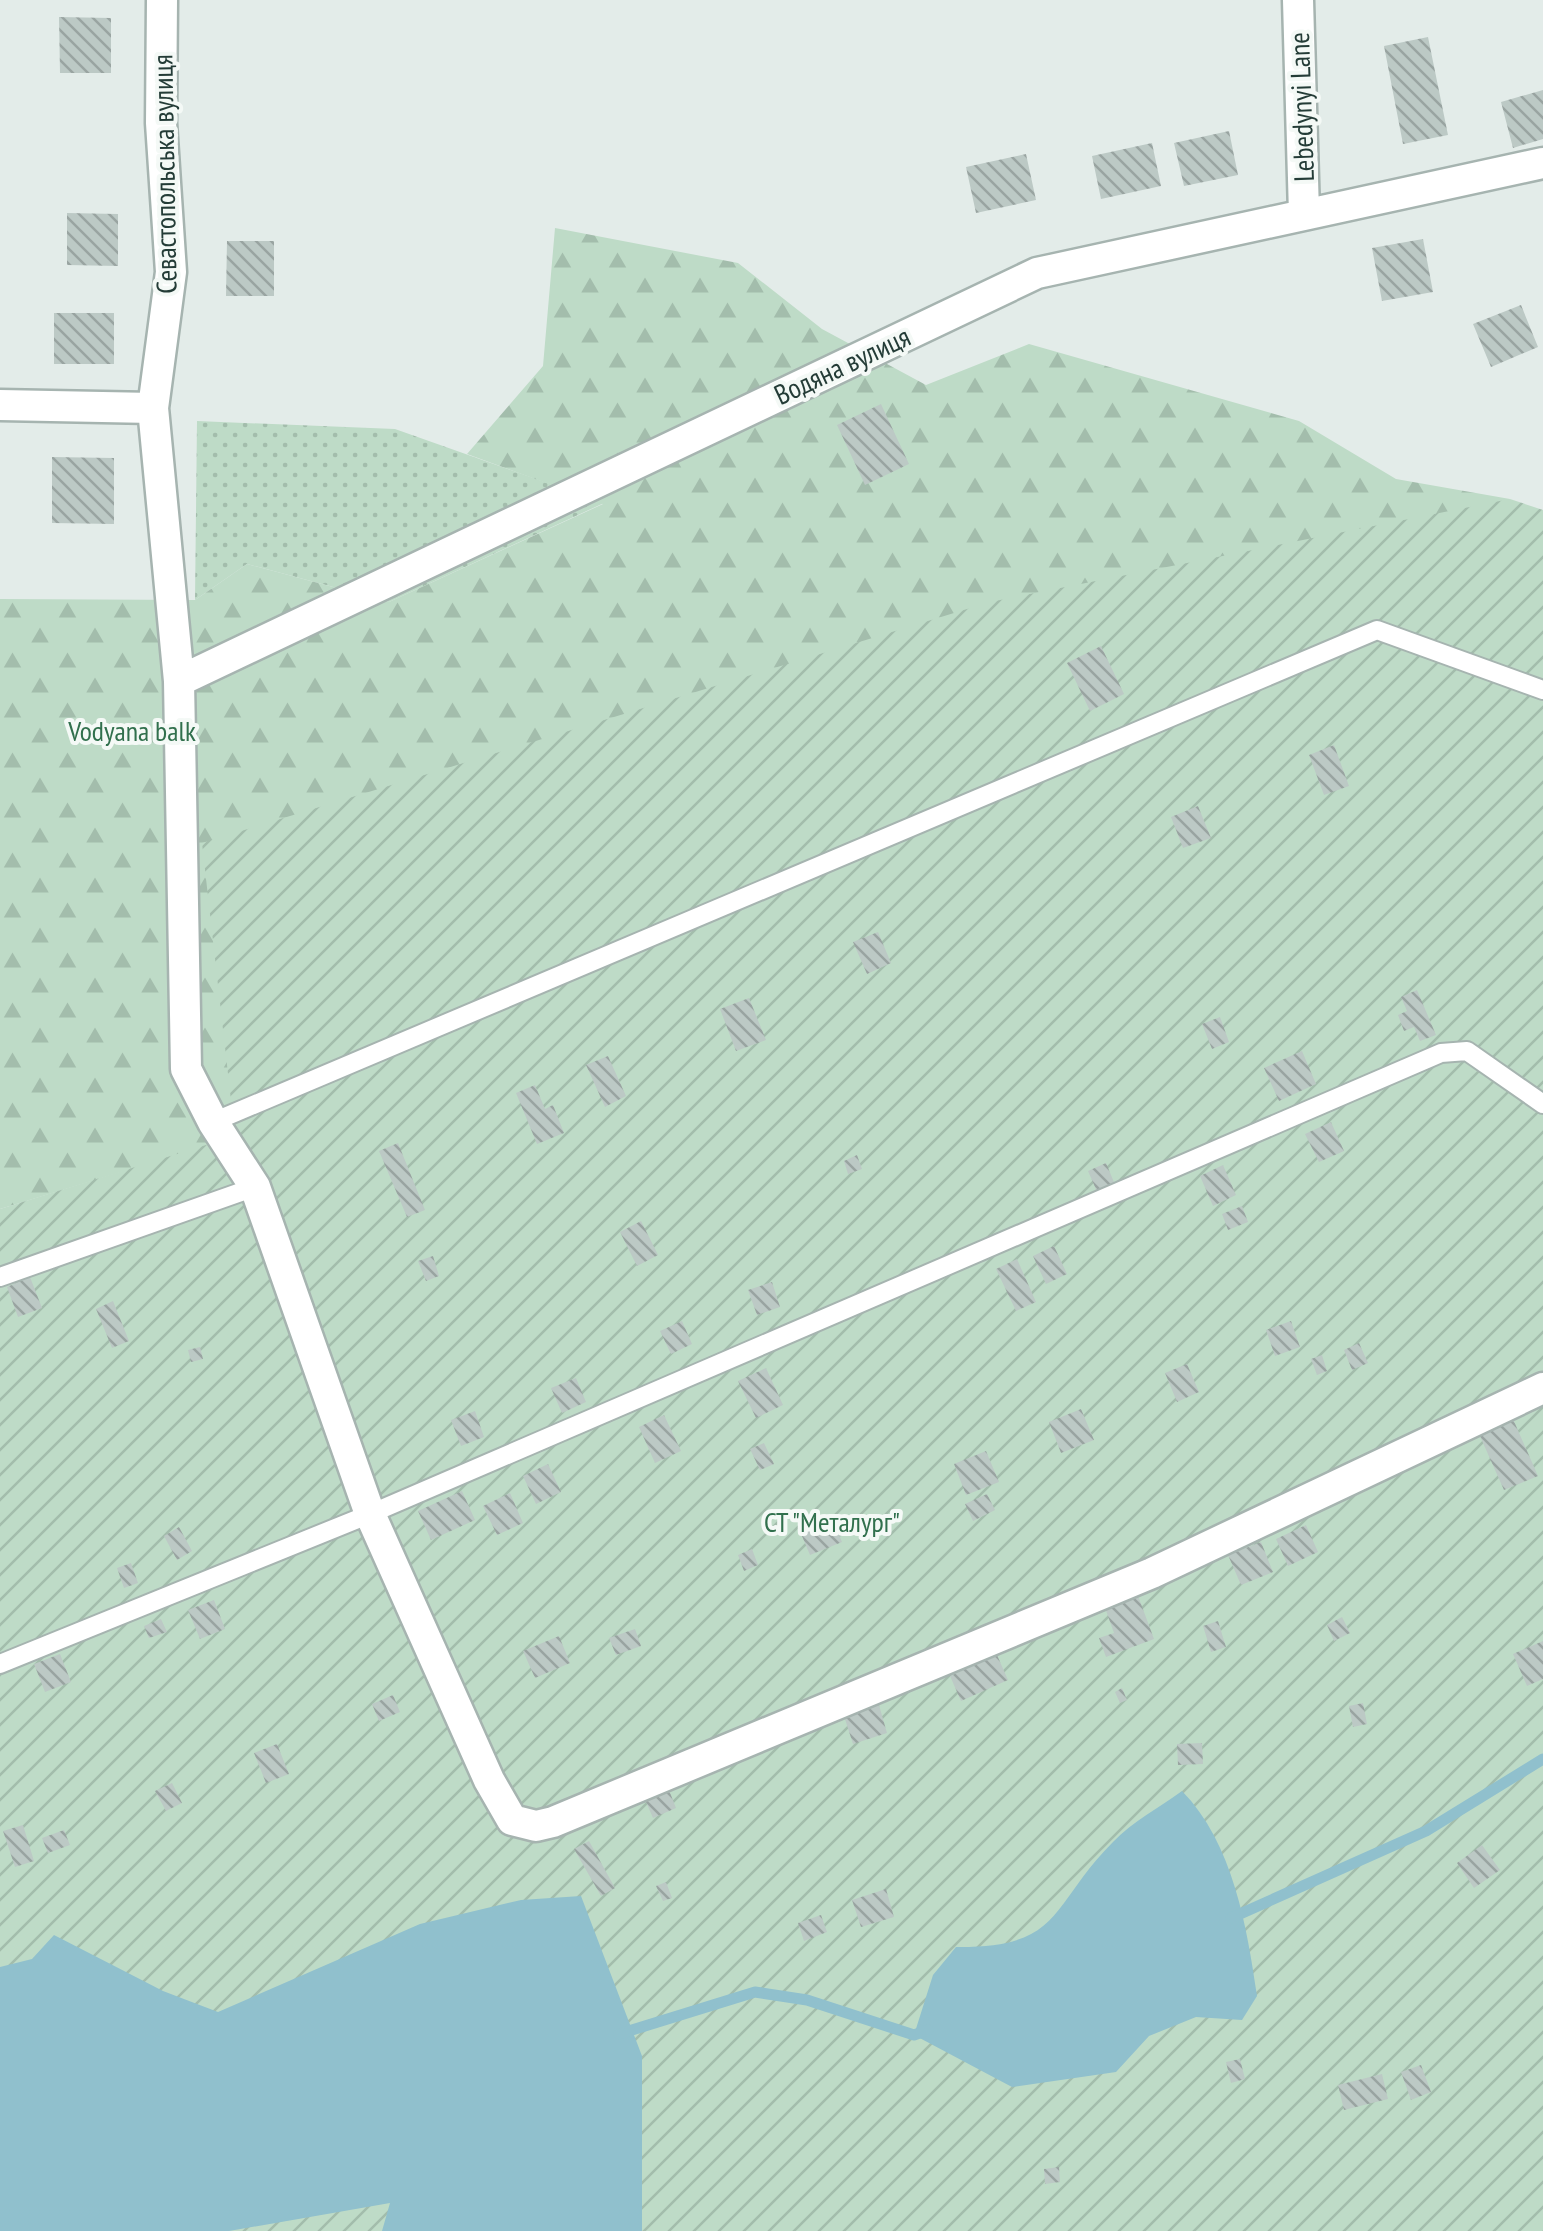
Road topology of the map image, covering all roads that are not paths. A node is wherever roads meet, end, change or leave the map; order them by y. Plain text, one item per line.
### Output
1 (162, 0) edge
2 (1298, 0) edge
3 (1543, 163) edge
4 (1304, 214) junction
5 (0, 406) edge
6 (153, 408) junction
7 (180, 680) junction
8 (1543, 690) edge
9 (1543, 1104) edge
10 (213, 1122) junction
11 (255, 1187) junction
12 (0, 1277) edge
13 (1543, 1388) edge
14 (370, 1514) junction
15 (0, 1664) edge

1 - 6 street, Севастопольська вулиця
2 - 4 street, Lebedynyi Lane
3 - 4 street, Водяна вулиця
4 - 7 street, Водяна вулиця
5 - 6 street
6 - 7 street, Севастопольська вулиця
7 - 10 street, Севастопольська вулиця
8 - 10 lane
9 - 14 lane
10 - 11 street, Севастопольська вулиця
11 - 12 lane
11 - 14 street, Севастопольська вулиця
13 - 14 street, Севастопольська вулиця
14 - 15 lane

